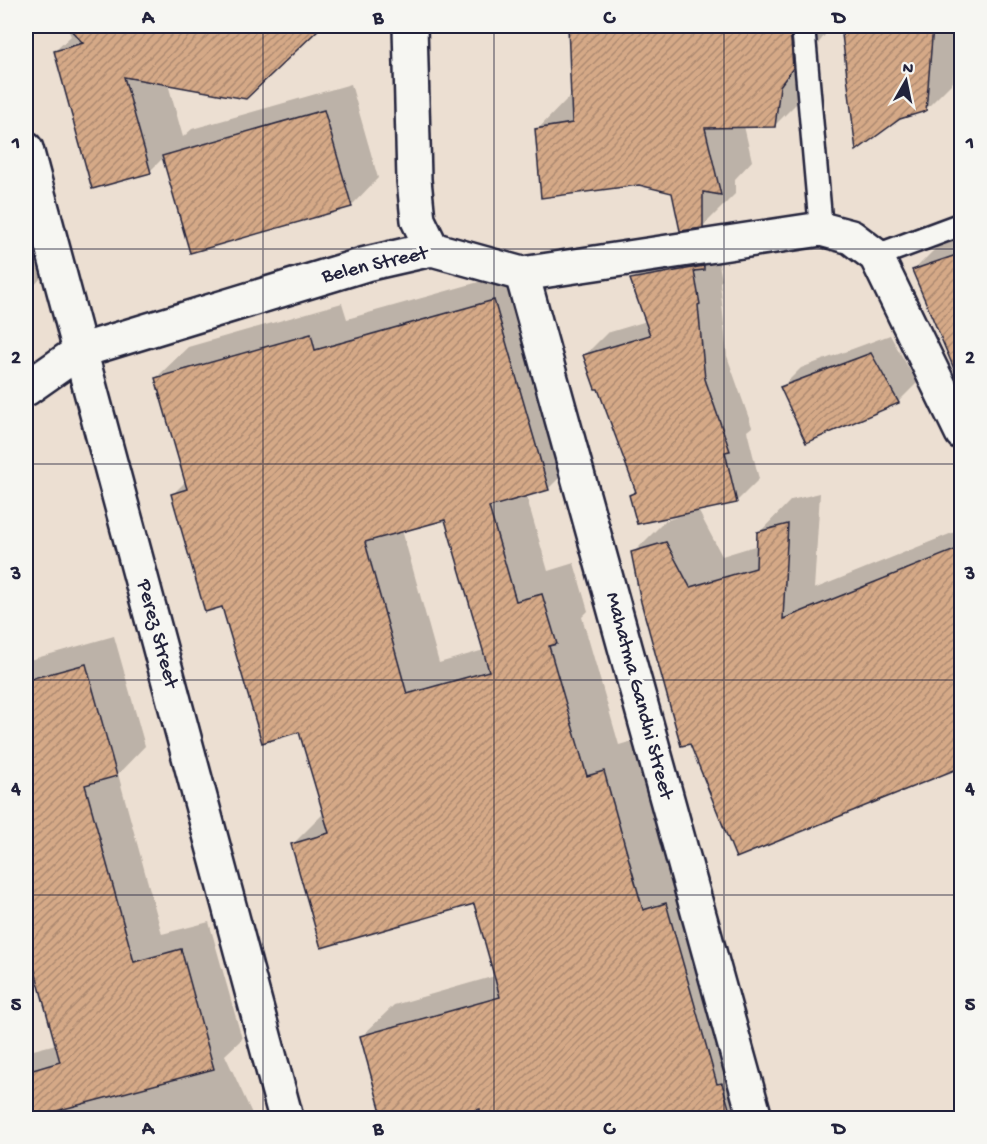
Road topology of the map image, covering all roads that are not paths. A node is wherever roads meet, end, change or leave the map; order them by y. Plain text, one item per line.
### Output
1 (410, 26) edge
2 (803, 26) edge
3 (26, 149) edge
4 (962, 224) edge
5 (820, 229) junction
6 (432, 249) junction
7 (876, 256) junction
8 (522, 274) junction
9 (80, 351) junction
10 (26, 389) edge
11 (962, 433) edge
12 (286, 1119) edge
13 (755, 1119) edge

1 - 6 street
2 - 5 lane
3 - 9 street, Perez Street
4 - 7 lane
5 - 7 street, Belen Street
5 - 8 street, Belen Street
6 - 8 street, Belen Street
6 - 9 street, Belen Street
7 - 11 street
8 - 13 street, Mahatma Gandhi Street
9 - 10 street, Belen Street
9 - 12 street, Perez Street

